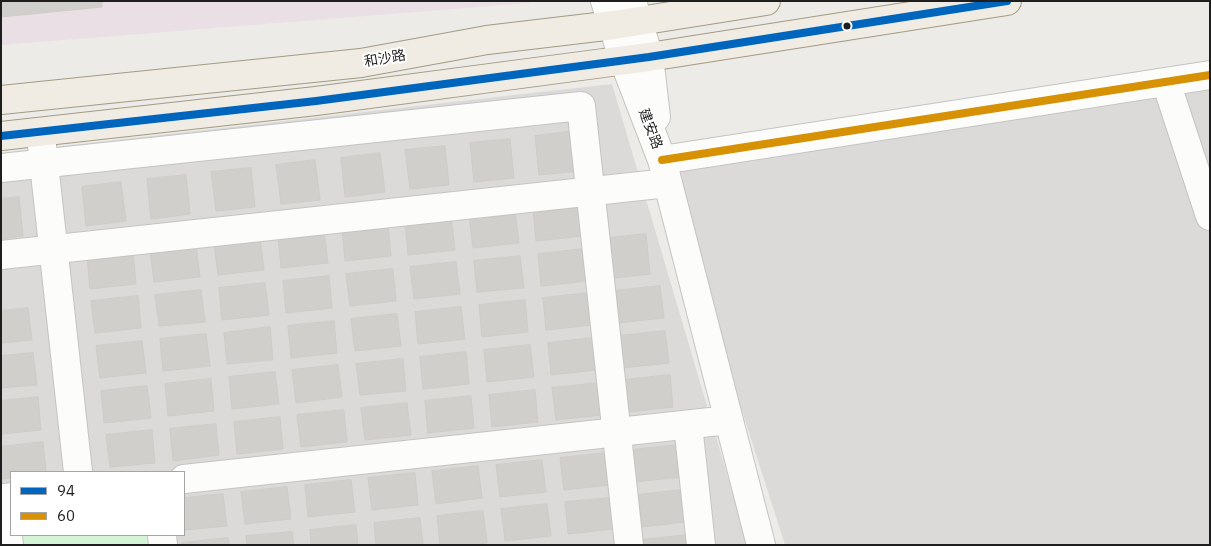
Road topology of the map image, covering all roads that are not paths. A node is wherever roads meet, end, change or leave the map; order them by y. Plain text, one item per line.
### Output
1 (766, 1) edge
2 (1007, 1) edge
3 (623, 12) edge
4 (636, 59) junction
5 (1210, 75) edge
6 (1166, 82) junction
7 (1, 100) edge
8 (41, 132) junction
9 (1, 136) edge
10 (44, 163) junction
11 (1, 168) edge
12 (665, 172) junction
13 (590, 192) junction
14 (1210, 216) edge
15 (54, 249) junction
16 (1, 255) edge
17 (729, 420) junction
18 (688, 425) junction
19 (617, 432) junction
20 (78, 471) edge
21 (185, 479) edge
22 (10, 497) edge
23 (9, 545) edge
24 (629, 545) edge
25 (701, 545) edge
26 (761, 545) edge

1 - 3 main road, 和沙路
2 - 4 main road
3 - 4 street, 建安路
3 - 7 main road, 和沙路
4 - 8 main road
4 - 12 street, 建安路
5 - 6 street
6 - 12 street
6 - 14 street
8 - 9 main road
8 - 10 street
10 - 11 street
10 - 13 street
10 - 15 street
12 - 13 street
12 - 17 street, 建安路
13 - 15 street
13 - 19 street
15 - 16 street
15 - 20 street
17 - 18 street
17 - 26 street, 建安路
18 - 19 street
18 - 25 street
19 - 21 street
19 - 24 street
22 - 23 street

